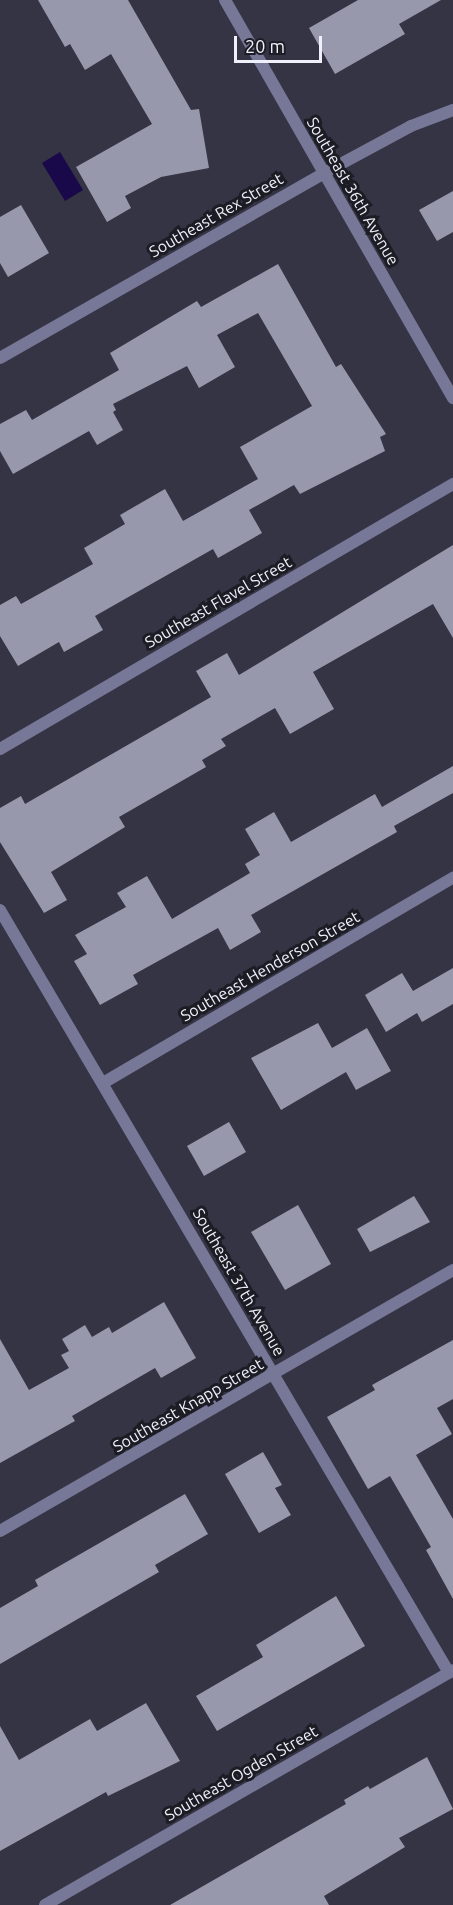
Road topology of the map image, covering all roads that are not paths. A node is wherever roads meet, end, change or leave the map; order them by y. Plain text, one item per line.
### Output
1 (225, 0) edge
2 (453, 110) edge
3 (324, 173) junction
4 (0, 358) edge
5 (453, 398) edge
6 (453, 484) edge
7 (0, 749) edge
8 (453, 878) edge
9 (0, 910) edge
10 (103, 1083) junction
11 (453, 1270) edge
12 (274, 1375) junction
13 (0, 1531) edge
14 (451, 1672) edge
15 (45, 1905) edge

1 - 3 street, Southeast 36th Avenue
2 - 3 street, Southeast Rex Street
3 - 4 street, Southeast Rex Street
3 - 5 street, Southeast 36th Avenue
6 - 7 street, Southeast Flavel Street
8 - 10 street, Southeast Henderson Street
9 - 10 street, Southeast 37th Avenue
10 - 12 street, Southeast 37th Avenue
11 - 12 street, Southeast Knapp Street
12 - 13 street, Southeast Knapp Street
12 - 14 street, Southeast 37th Avenue
14 - 15 street, Southeast Ogden Street

